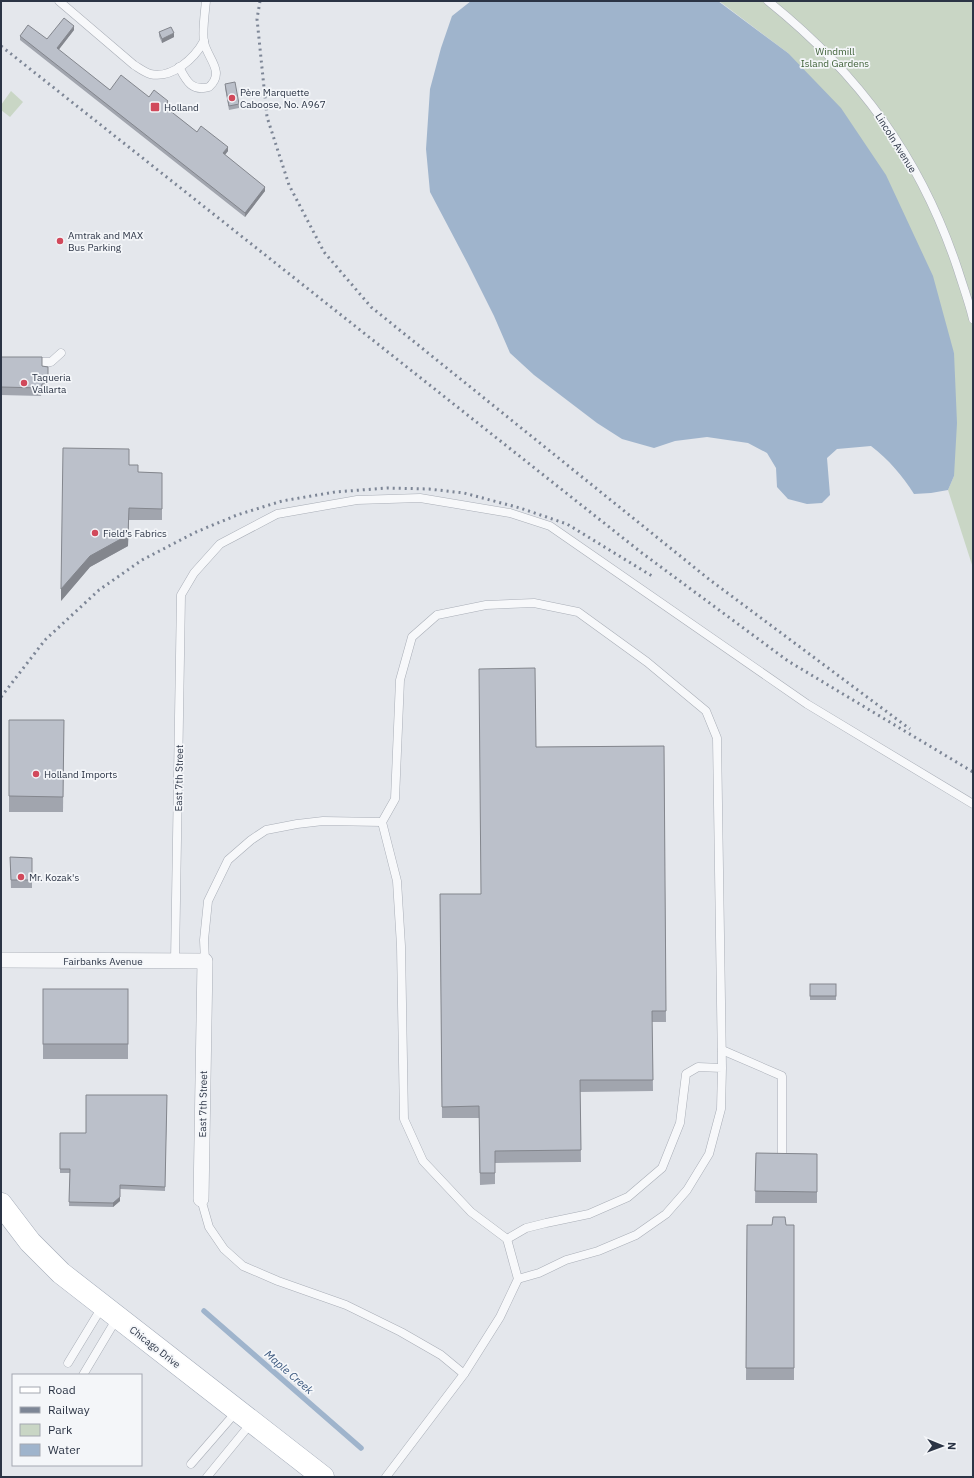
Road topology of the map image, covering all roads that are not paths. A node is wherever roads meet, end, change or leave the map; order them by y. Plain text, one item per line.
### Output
1 (59, 1) edge
2 (206, 1) edge
3 (768, 1) edge
4 (204, 41) junction
5 (179, 67) junction
6 (973, 319) edge
7 (61, 353) dead end
8 (22, 362) edge
9 (973, 804) edge
10 (382, 822) junction
11 (1, 960) edge
12 (176, 961) junction
13 (205, 961) junction
14 (722, 1050) junction
15 (722, 1068) junction
16 (782, 1159) edge
17 (201, 1198) joint
18 (1, 1204) edge
19 (507, 1239) junction
20 (518, 1279) junction
21 (110, 1312) junction
22 (68, 1363) dead end
23 (83, 1374) edge
24 (464, 1374) junction
25 (245, 1417) junction
26 (191, 1464) dead end
27 (207, 1477) edge
28 (323, 1477) edge
29 (386, 1477) edge

1 - 5 lane
2 - 4 lane
3 - 6 lane, Lincoln Avenue
4 - 5 lane
4 - 5 lane
7 - 8 lane
9 - 12 lane, East 7th Street
10 - 13 lane
10 - 14 lane
10 - 19 lane
11 - 12 street, Fairbanks Avenue
12 - 13 street, Fairbanks Avenue
13 - 17 street, East 7th Street
14 - 15 lane
14 - 16 lane
15 - 19 lane
15 - 20 lane
17 - 24 lane
18 - 21 main road, Chicago Drive
19 - 20 lane
20 - 24 lane
21 - 22 lane
21 - 23 lane
21 - 25 main road, Chicago Drive
24 - 29 lane
25 - 26 lane
25 - 27 lane
25 - 28 main road, Chicago Drive

